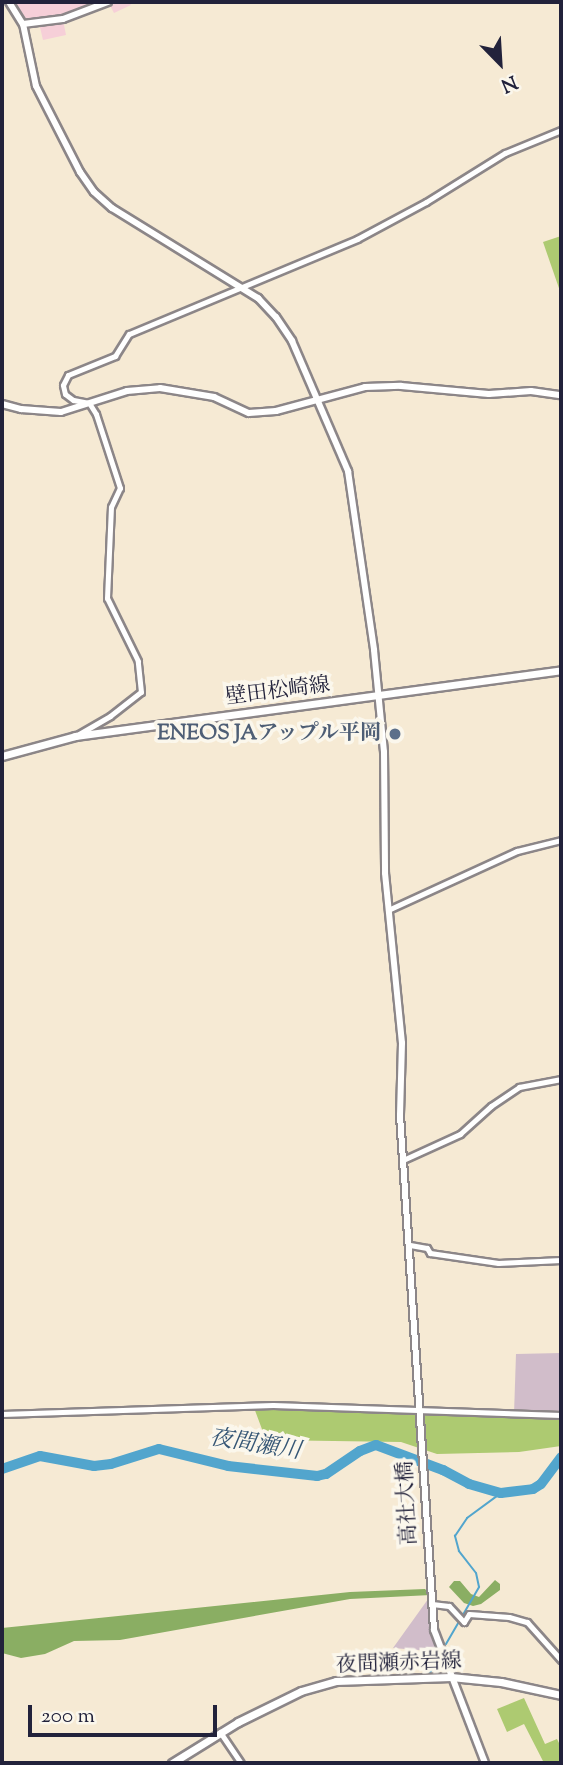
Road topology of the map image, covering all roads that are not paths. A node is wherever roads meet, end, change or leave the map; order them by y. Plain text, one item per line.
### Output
1 (9, 2) edge
2 (107, 2) edge
3 (23, 24) junction
4 (561, 130) edge
5 (240, 288) junction
6 (561, 395) edge
7 (318, 400) junction
8 (89, 403) junction
9 (2, 404) edge
10 (561, 670) edge
11 (379, 696) junction
12 (75, 736) junction
13 (2, 756) edge
14 (561, 840) edge
15 (388, 910) junction
16 (561, 1079) edge
17 (403, 1160) junction
18 (410, 1245) junction
19 (561, 1260) edge
20 (421, 1410) junction
21 (2, 1414) edge
22 (561, 1415) edge
23 (432, 1604) junction
24 (561, 1660) edge
25 (451, 1676) junction
26 (561, 1695) edge
27 (220, 1732) junction
28 (172, 1763) edge
29 (241, 1763) edge
30 (485, 1763) edge

1 - 3 street
2 - 3 street
3 - 5 street, 高社大橋
4 - 5 street
5 - 7 street, 高社大橋
5 - 8 street
6 - 7 street
7 - 8 street
7 - 11 street, 高社大橋
8 - 9 street
8 - 12 street
10 - 11 main road, 壁田松崎線
11 - 12 main road, 壁田松崎線
11 - 15 street, 高社大橋
12 - 13 main road, 壁田松崎線
14 - 15 street
15 - 17 street, 高社大橋
16 - 17 street
17 - 18 street, 高社大橋
18 - 19 street
18 - 20 street, 高社大橋
20 - 21 street
20 - 22 street
20 - 23 street, 高社大橋
23 - 24 street
23 - 25 street, 高社大橋
25 - 26 main road, 夜間瀬赤岩線
25 - 27 main road, 夜間瀬赤岩線
25 - 30 street, 高社大橋
27 - 28 main road, 夜間瀬赤岩線
27 - 29 street

